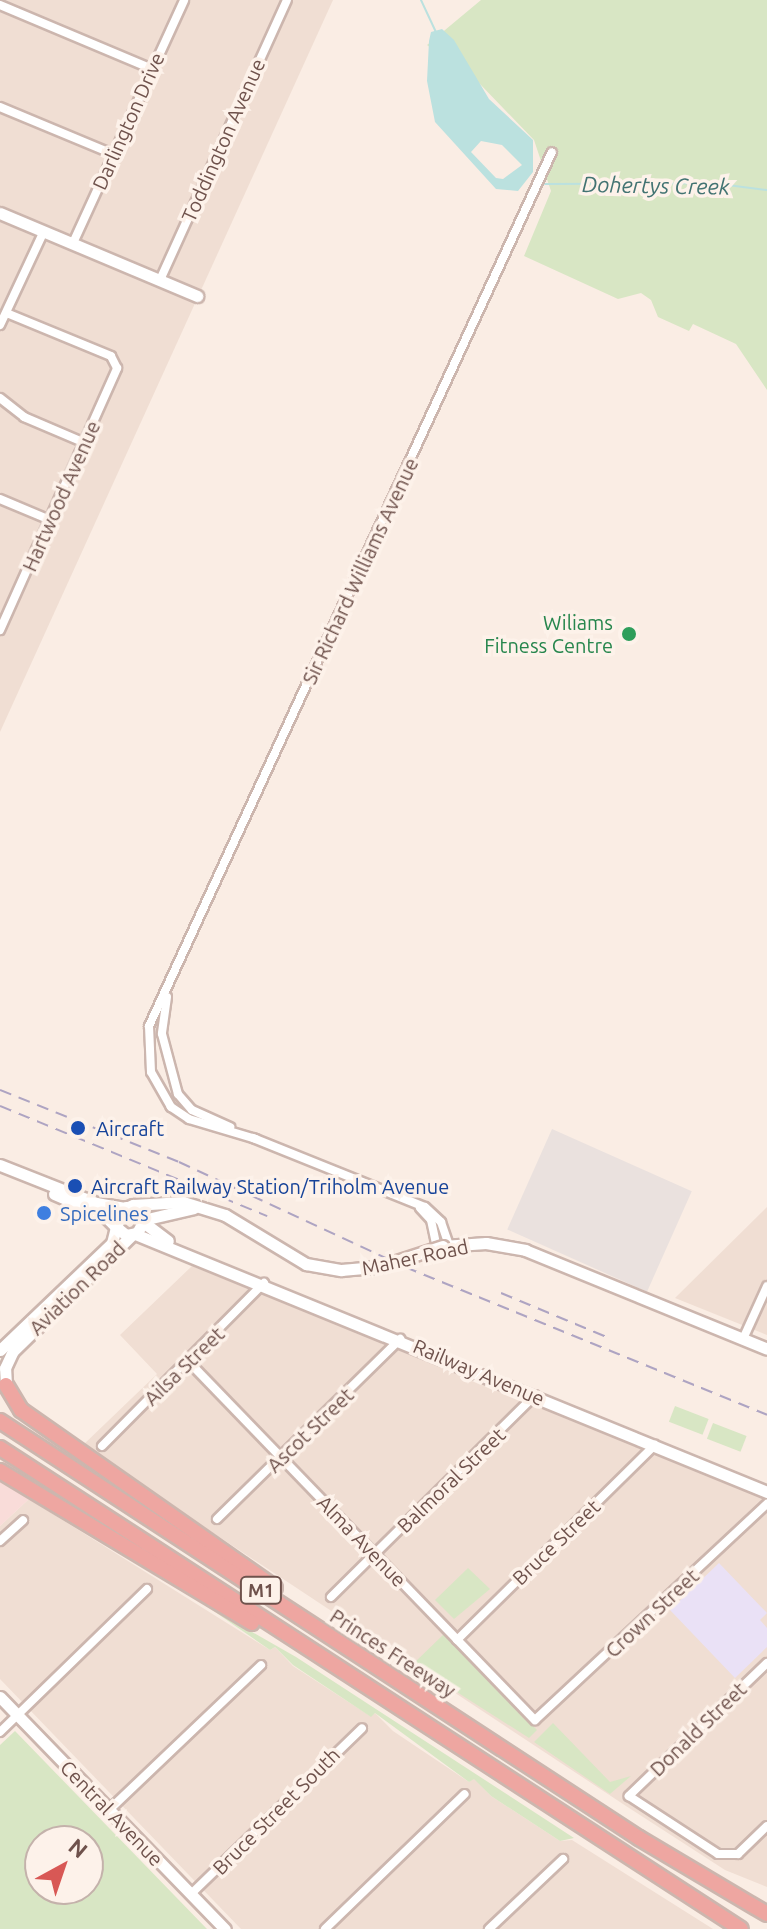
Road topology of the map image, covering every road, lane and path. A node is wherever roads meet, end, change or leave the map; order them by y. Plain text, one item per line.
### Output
1 (184, 0) edge
2 (287, 0) edge
3 (0, 5) edge
4 (152, 69) junction
5 (0, 107) edge
6 (552, 152) dead end
7 (113, 154) junction
8 (0, 213) edge
9 (44, 231) junction
10 (73, 243) junction
11 (160, 280) junction
12 (197, 296) dead end
13 (9, 314) junction
14 (0, 325) edge
15 (0, 398) edge
16 (85, 443) junction
17 (0, 499) edge
18 (50, 520) junction
19 (0, 630) edge
20 (169, 989) junction
21 (169, 1064) junction
22 (150, 1067) junction
23 (256, 1139) junction
24 (0, 1165) edge
25 (0, 1173) edge
26 (203, 1207) junction
27 (126, 1208) junction
28 (143, 1221) junction
29 (116, 1227) junction
30 (134, 1234) junction
31 (442, 1246) junction
32 (189, 1254) junction
33 (80, 1280) junction
34 (264, 1283) junction
35 (767, 1286) edge
36 (25, 1332) junction
37 (400, 1339) junction
38 (743, 1339) junction
39 (767, 1349) edge
40 (0, 1350) edge
41 (189, 1362) junction
42 (6, 1385) joint
43 (535, 1395) junction
44 (0, 1421) edge
45 (655, 1445) junction
46 (102, 1446) dead end
47 (0, 1448) edge
48 (282, 1457) junction
49 (0, 1471) edge
50 (767, 1492) edge
51 (767, 1504) edge
52 (217, 1519) dead end
53 (23, 1520) dead end
54 (0, 1541) edge
55 (375, 1553) junction
56 (147, 1589) dead end
57 (331, 1597) dead end
58 (457, 1640) junction
59 (319, 1658) junction
60 (767, 1663) edge
61 (261, 1665) dead end
62 (0, 1697) edge
63 (446, 1711) junction
64 (18, 1716) junction
65 (535, 1720) joint
66 (362, 1728) dead end
67 (0, 1732) edge
68 (465, 1794) dead end
69 (109, 1810) junction
70 (767, 1826) edge
71 (639, 1838) junction
72 (563, 1859) dead end
73 (191, 1894) junction
74 (767, 1904) edge
75 (767, 1914) edge
76 (225, 1929) edge
77 (325, 1929) edge
78 (489, 1929) edge
79 (741, 1929) edge

1 - 4 street, Darlington Drive
2 - 11 street, Toddington Avenue
3 - 4 street
4 - 7 street, Darlington Drive
5 - 7 street
6 - 20 street, Sir Richard Williams Avenue
7 - 10 street, Darlington Drive
8 - 9 street
9 - 10 street
9 - 13 street
10 - 11 street
11 - 12 street
13 - 14 street
13 - 16 street, Hartwood Avenue
15 - 16 street
16 - 18 street, Hartwood Avenue
17 - 18 street
18 - 19 street, Hartwood Avenue
20 - 21 street, Sir Richard Williams Avenue
20 - 22 street, Sir Richard Williams Avenue
21 - 22 street
21 - 23 street, Sir Richard Williams Avenue
22 - 23 street, Sir Richard Williams Avenue
23 - 31 street, Sir Richard Williams Avenue
24 - 27 street
25 - 29 street, Railway Avenue
26 - 27 street, Maher Road
26 - 28 street
26 - 31 street, Maher Road, bridge
27 - 28 street, Railway Avenue
27 - 29 street, Aviation Road
28 - 30 street, Aviation Road
28 - 32 street, Railway Avenue
29 - 30 street, Railway Avenue
29 - 33 street, Aviation Road
30 - 32 street, Railway Avenue
30 - 33 street, Aviation Road
31 - 38 street, Maher Road
32 - 34 street, Railway Avenue
33 - 36 street, Aviation Road
34 - 37 street, Railway Avenue
34 - 41 street, Ailsa Street
35 - 38 street
36 - 40 street, Aviation Road
36 - 42 street, Aviation Road
37 - 43 street, Railway Avenue
37 - 48 street, Ascot Street
38 - 39 street, Maher Road
41 - 46 street, Ailsa Street
41 - 48 street, Alma Avenue
42 - 63 highway
43 - 45 street, Railway Avenue
43 - 55 street, Balmoral Street
44 - 63 highway, Princes Freeway / M1
45 - 50 street, Railway Avenue
45 - 58 street, Bruce Street
47 - 59 highway, M1
48 - 52 street, Ascot Street
48 - 55 street, Alma Avenue
49 - 59 highway
51 - 65 street, Crown Street
53 - 54 street
55 - 57 street, Balmoral Street
55 - 58 street, Alma Avenue
56 - 64 street
58 - 65 street, Alma Avenue
59 - 79 highway, M1
60 - 70 street, Donald Street
61 - 69 street
62 - 64 street, Central Avenue
63 - 71 highway, Princes Freeway / M1
64 - 67 street
64 - 69 street, Central Avenue
66 - 73 street, Bruce Street South
68 - 77 street
69 - 73 street, Central Avenue
71 - 74 highway
71 - 75 highway, Princes Freeway / M1
72 - 78 street
73 - 76 street, Central Avenue

